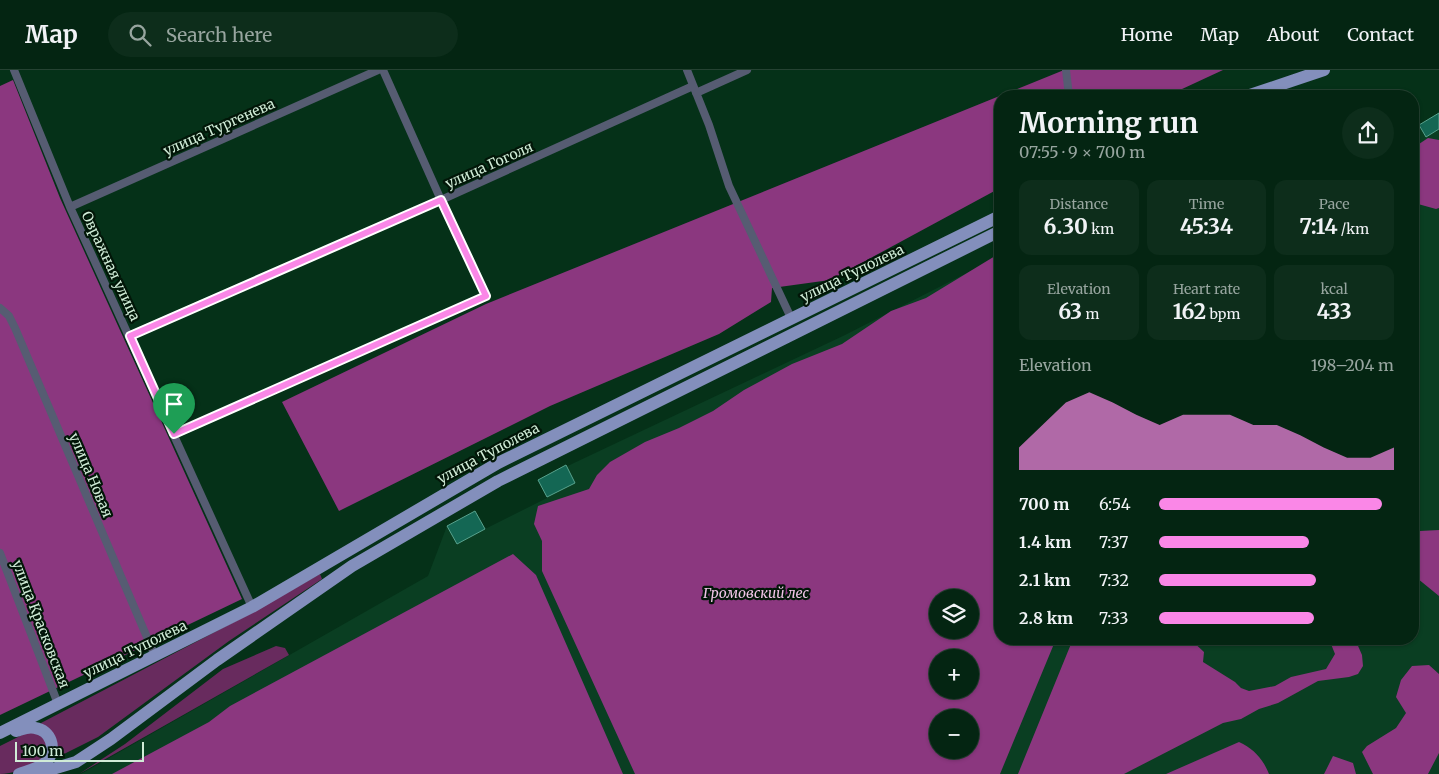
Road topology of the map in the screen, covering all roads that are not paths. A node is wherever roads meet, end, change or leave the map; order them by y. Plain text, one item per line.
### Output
1 (14, 70) edge
2 (378, 70) edge
3 (383, 70) edge
4 (687, 70) edge
5 (747, 70) edge
6 (1066, 70) edge
7 (1324, 70) edge
8 (1310, 74) junction
9 (695, 90) junction
10 (1068, 90) edge
11 (1264, 90) edge
12 (1279, 90) edge
13 (441, 200) junction
14 (70, 207) junction
15 (994, 219) edge
16 (994, 234) edge
17 (0, 308) edge
18 (792, 320) junction
19 (130, 336) junction
20 (174, 434) junction
21 (0, 553) edge
22 (252, 607) junction
23 (155, 656) junction
24 (58, 704) junction
25 (0, 733) edge
26 (0, 738) edge
27 (19, 774) edge
28 (36, 774) edge

1 - 14 street, Овражная улица
2 - 14 street, улица Тургенева
3 - 13 street
4 - 9 street
5 - 9 street, улица Гоголя
6 - 10 street
7 - 8 main road
8 - 11 main road
8 - 12 main road
9 - 13 street, улица Гоголя
9 - 18 street
13 - 19 street, улица Гоголя
13 - 20 street
14 - 19 street, Овражная улица
15 - 18 main road, улица Туполева
16 - 28 main road, улица Туполева
17 - 23 street, улица Новая
18 - 22 main road, улица Туполева
19 - 20 street, Овражная улица
20 - 22 street, Овражная улица
21 - 24 street, улица Красковская
22 - 23 main road, улица Туполева
23 - 24 main road, улица Туполева
24 - 25 main road, улица Туполева
26 - 27 main road

